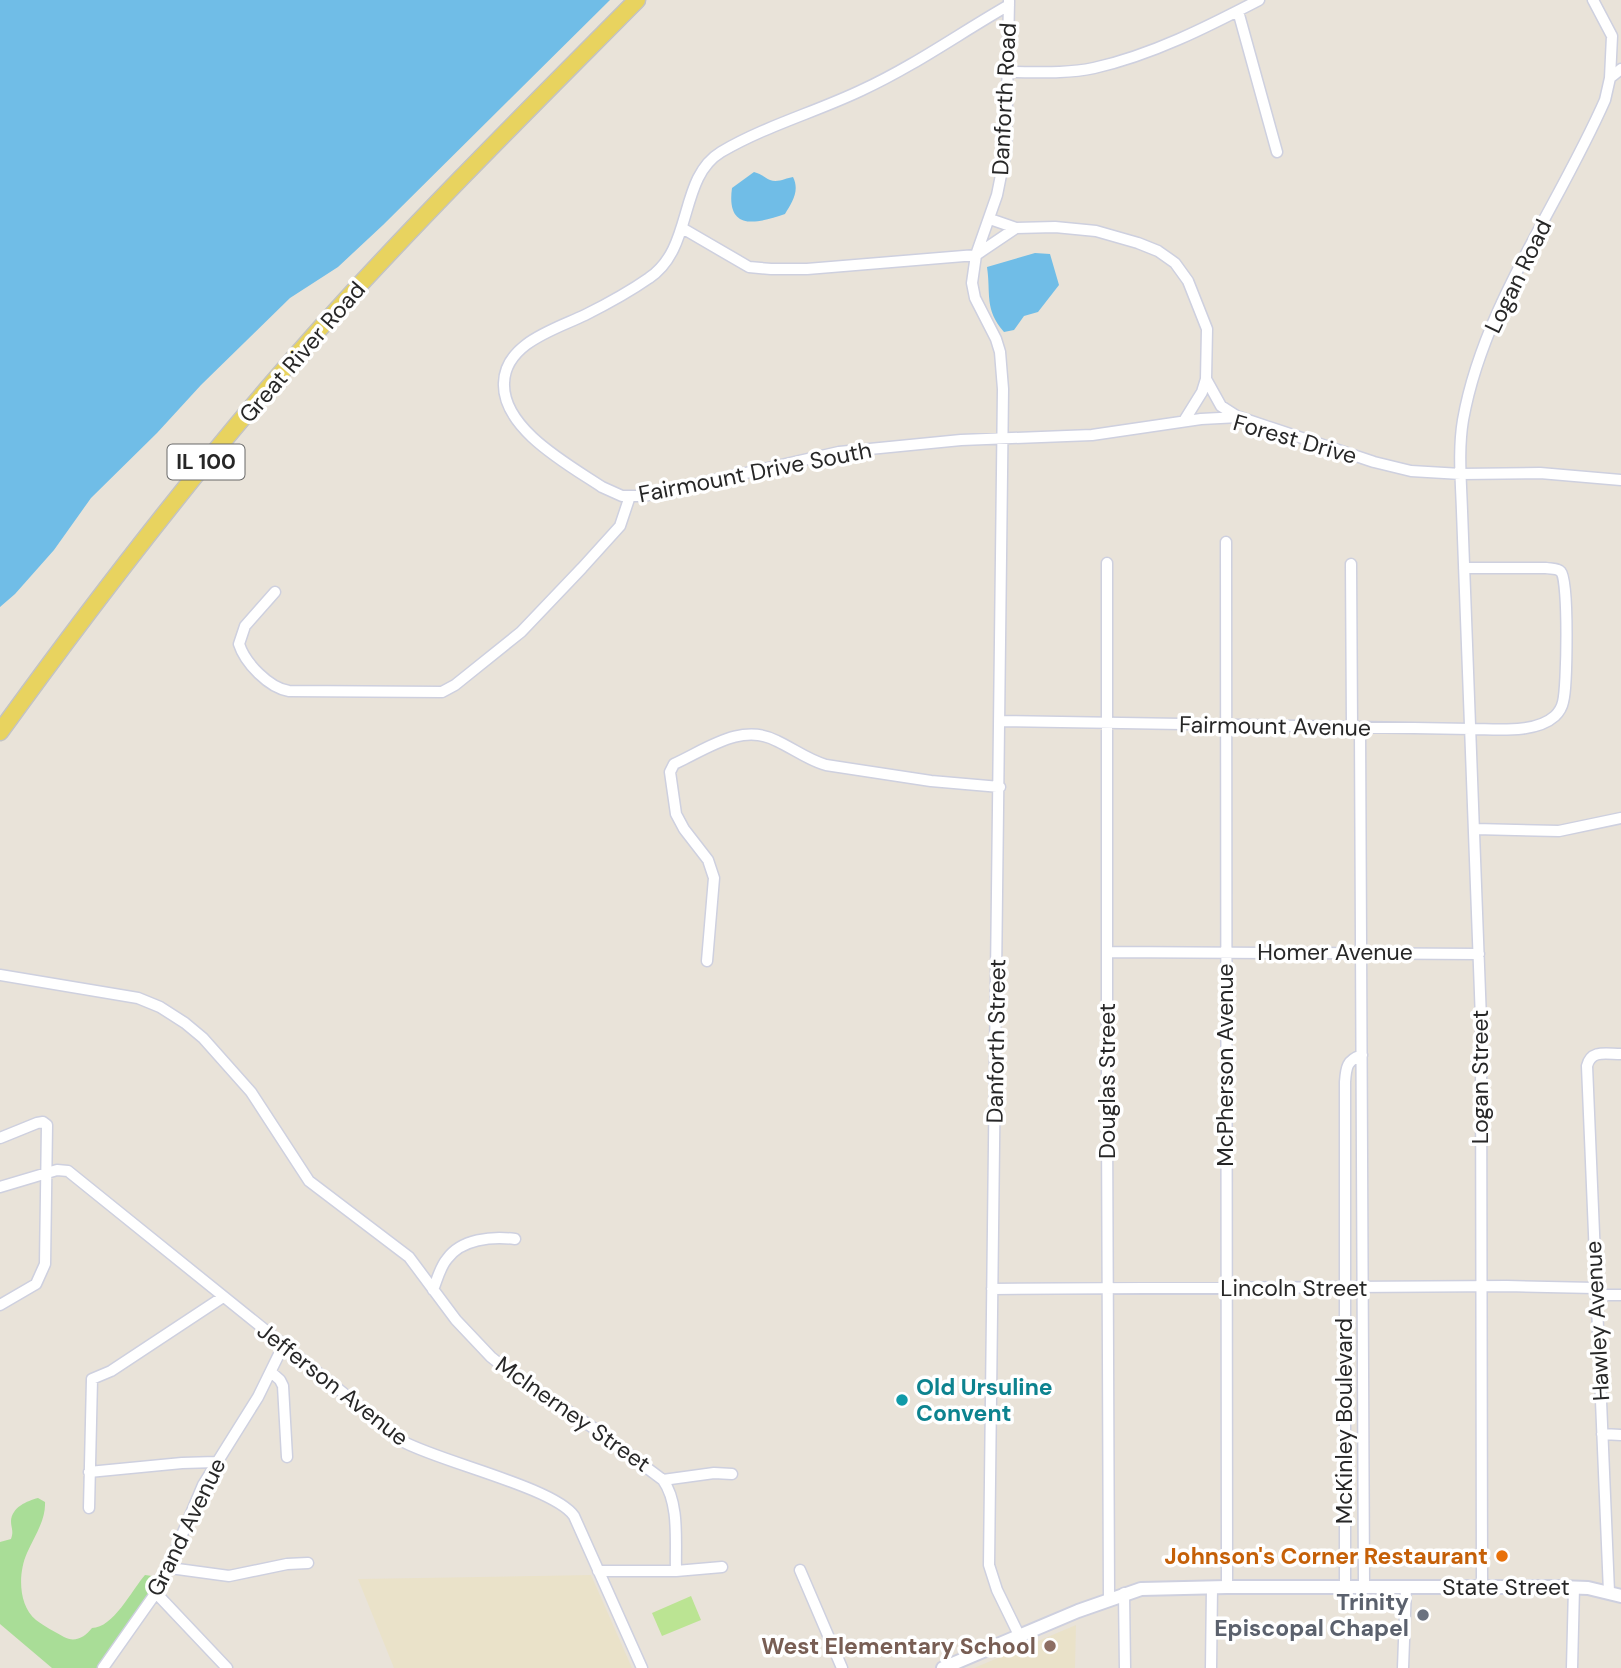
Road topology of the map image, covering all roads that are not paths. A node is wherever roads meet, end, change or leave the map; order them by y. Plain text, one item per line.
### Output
1 (637, 0) edge
2 (1259, 0) edge
3 (1593, 0) edge
4 (1009, 2) edge
5 (1238, 11) junction
6 (1612, 36) junction
7 (1621, 43) edge
8 (1621, 69) edge
9 (1008, 72) junction
10 (1610, 78) junction
11 (1277, 152) dead end
12 (990, 219) junction
13 (682, 228) junction
14 (1016, 228) junction
15 (976, 255) junction
16 (1206, 379) junction
17 (1239, 417) junction
18 (1184, 421) junction
19 (1003, 440) junction
20 (1461, 474) junction
21 (1621, 480) edge
22 (630, 496) junction
23 (1226, 542) dead end
24 (1107, 563) dead end
25 (1352, 564) dead end
26 (1465, 568) junction
27 (275, 592) dead end
28 (1000, 722) junction
29 (1106, 723) junction
30 (1225, 725) junction
31 (1356, 728) junction
32 (1471, 729) junction
33 (0, 732) edge
34 (1000, 787) junction
35 (1621, 818) edge
36 (1475, 829) junction
37 (1108, 952) junction
38 (1225, 952) junction
39 (1362, 952) junction
40 (1479, 954) junction
41 (707, 961) dead end
42 (0, 975) edge
43 (1621, 1054) edge
44 (1362, 1055) junction
45 (0, 1138) edge
46 (47, 1172) junction
47 (0, 1186) edge
48 (515, 1239) dead end
49 (1482, 1287) junction
50 (1226, 1288) junction
51 (1344, 1288) junction
52 (1362, 1288) junction
53 (992, 1289) junction
54 (1107, 1289) junction
55 (433, 1290) junction
56 (1595, 1292) junction
57 (1621, 1295) edge
58 (223, 1297) junction
59 (0, 1305) edge
60 (284, 1346) junction
61 (271, 1372) junction
62 (1602, 1434) junction
63 (1621, 1434) edge
64 (287, 1457) dead end
65 (216, 1462) junction
66 (89, 1472) junction
67 (732, 1474) dead end
68 (663, 1480) junction
69 (89, 1508) dead end
70 (1345, 1526) junction
71 (1364, 1526) junction
72 (308, 1563) dead end
73 (722, 1567) dead end
74 (170, 1568) junction
75 (800, 1570) dead end
76 (598, 1571) junction
77 (676, 1571) junction
78 (1406, 1586) junction
79 (1482, 1586) junction
80 (1212, 1587) junction
81 (1227, 1587) junction
82 (1345, 1587) junction
83 (1364, 1587) junction
84 (1574, 1587) junction
85 (156, 1593) junction
86 (1124, 1593) junction
87 (1615, 1594) edge
88 (1109, 1598) junction
89 (1019, 1635) junction
90 (103, 1668) edge
91 (227, 1668) edge
92 (642, 1668) edge
93 (842, 1668) edge
94 (943, 1668) edge
95 (1125, 1668) edge
96 (1211, 1668) edge
97 (1403, 1668) edge
98 (1572, 1668) edge

1 - 33 main road, Great River Road / IL 100
2 - 5 street
3 - 6 street
4 - 9 street, Danforth Road
4 - 13 street, Fairmount Drive South
5 - 9 street
5 - 11 street
6 - 7 street
6 - 10 street, Logan Road
8 - 10 street
9 - 12 street, Danforth Road
10 - 20 street, Logan Road
12 - 14 street
12 - 15 street, Danforth Road
13 - 15 street
13 - 22 street, Fairmount Drive South
14 - 15 street
14 - 16 street
15 - 19 street, Danforth Road
16 - 17 street
16 - 18 street
17 - 18 street, Forest Drive
17 - 20 street, Forest Drive
18 - 19 street, Forest Drive
19 - 22 street, Fairmount Drive South
19 - 28 street, Danforth Street
20 - 21 street, Forest Drive
20 - 26 street, Logan Road
22 - 27 street
23 - 30 street, McPherson Avenue
24 - 29 street, Douglas Street
25 - 31 street, McKinley Boulevard
26 - 32 street, Logan Street
26 - 32 street, Fairmount Avenue
28 - 29 street, Fairmount Avenue
28 - 34 street, Danforth Street
29 - 30 street, Fairmount Avenue
29 - 37 street, Douglas Street
30 - 31 street, Fairmount Avenue
30 - 38 street, McPherson Avenue
31 - 32 street, Fairmount Avenue
31 - 39 street, McKinley Boulevard
32 - 36 street, Logan Street
34 - 41 street
34 - 53 street, Danforth Street
35 - 36 street
36 - 40 street, Logan Street
37 - 38 street, Homer Avenue
37 - 54 street, Douglas Street
38 - 39 street, Homer Avenue
38 - 50 street, McPherson Avenue
39 - 40 street, Homer Avenue
39 - 44 street, McKinley Boulevard
40 - 49 street, Logan Street
42 - 55 street, McInerney Street
43 - 56 street, Hawley Avenue
44 - 51 street, McKinley Boulevard
44 - 52 street, McKinley Boulevard
45 - 46 street
46 - 47 street
46 - 58 street, Jefferson Avenue
46 - 59 street
48 - 55 street
49 - 52 street, Lincoln Street
49 - 56 street, Lincoln Street
49 - 79 street, Logan Street
50 - 51 street, Lincoln Street
50 - 54 street, Lincoln Street
50 - 81 street, McPherson Avenue
51 - 52 street, Lincoln Street
51 - 70 street, McKinley Boulevard
52 - 71 street, McKinley Boulevard
53 - 54 street, Lincoln Street
53 - 89 street, Danforth Street
54 - 88 street, Douglas Street
55 - 68 street, McInerney Street
56 - 57 street, Lincoln Street
56 - 62 street, Hawley Avenue
58 - 60 street, Jefferson Avenue
58 - 66 street
60 - 61 street, Grand Avenue
60 - 76 street, Jefferson Avenue
61 - 64 street
61 - 65 street, Grand Avenue
62 - 63 street
62 - 87 street, Hawley Avenue
65 - 66 street
65 - 74 street, Grand Avenue
66 - 69 street
67 - 68 street
68 - 77 street, McInerney Street
70 - 71 street
70 - 82 street, McKinley Boulevard
71 - 83 street, McKinley Boulevard
72 - 74 street
73 - 77 street
74 - 85 street, Grand Avenue
75 - 93 street
76 - 77 street
76 - 92 street, Jefferson Avenue
78 - 79 street, State Street
78 - 83 street, State Street
78 - 97 street
79 - 84 street, State Street
80 - 81 street, State Street
80 - 86 street, State Street
80 - 96 street
81 - 82 street, State Street
82 - 83 street, State Street
84 - 87 street, State Street
84 - 98 street
85 - 90 street, Grand Avenue
85 - 91 street
86 - 88 street, State Street
86 - 95 street
88 - 89 street, State Street
89 - 94 street, State Street

